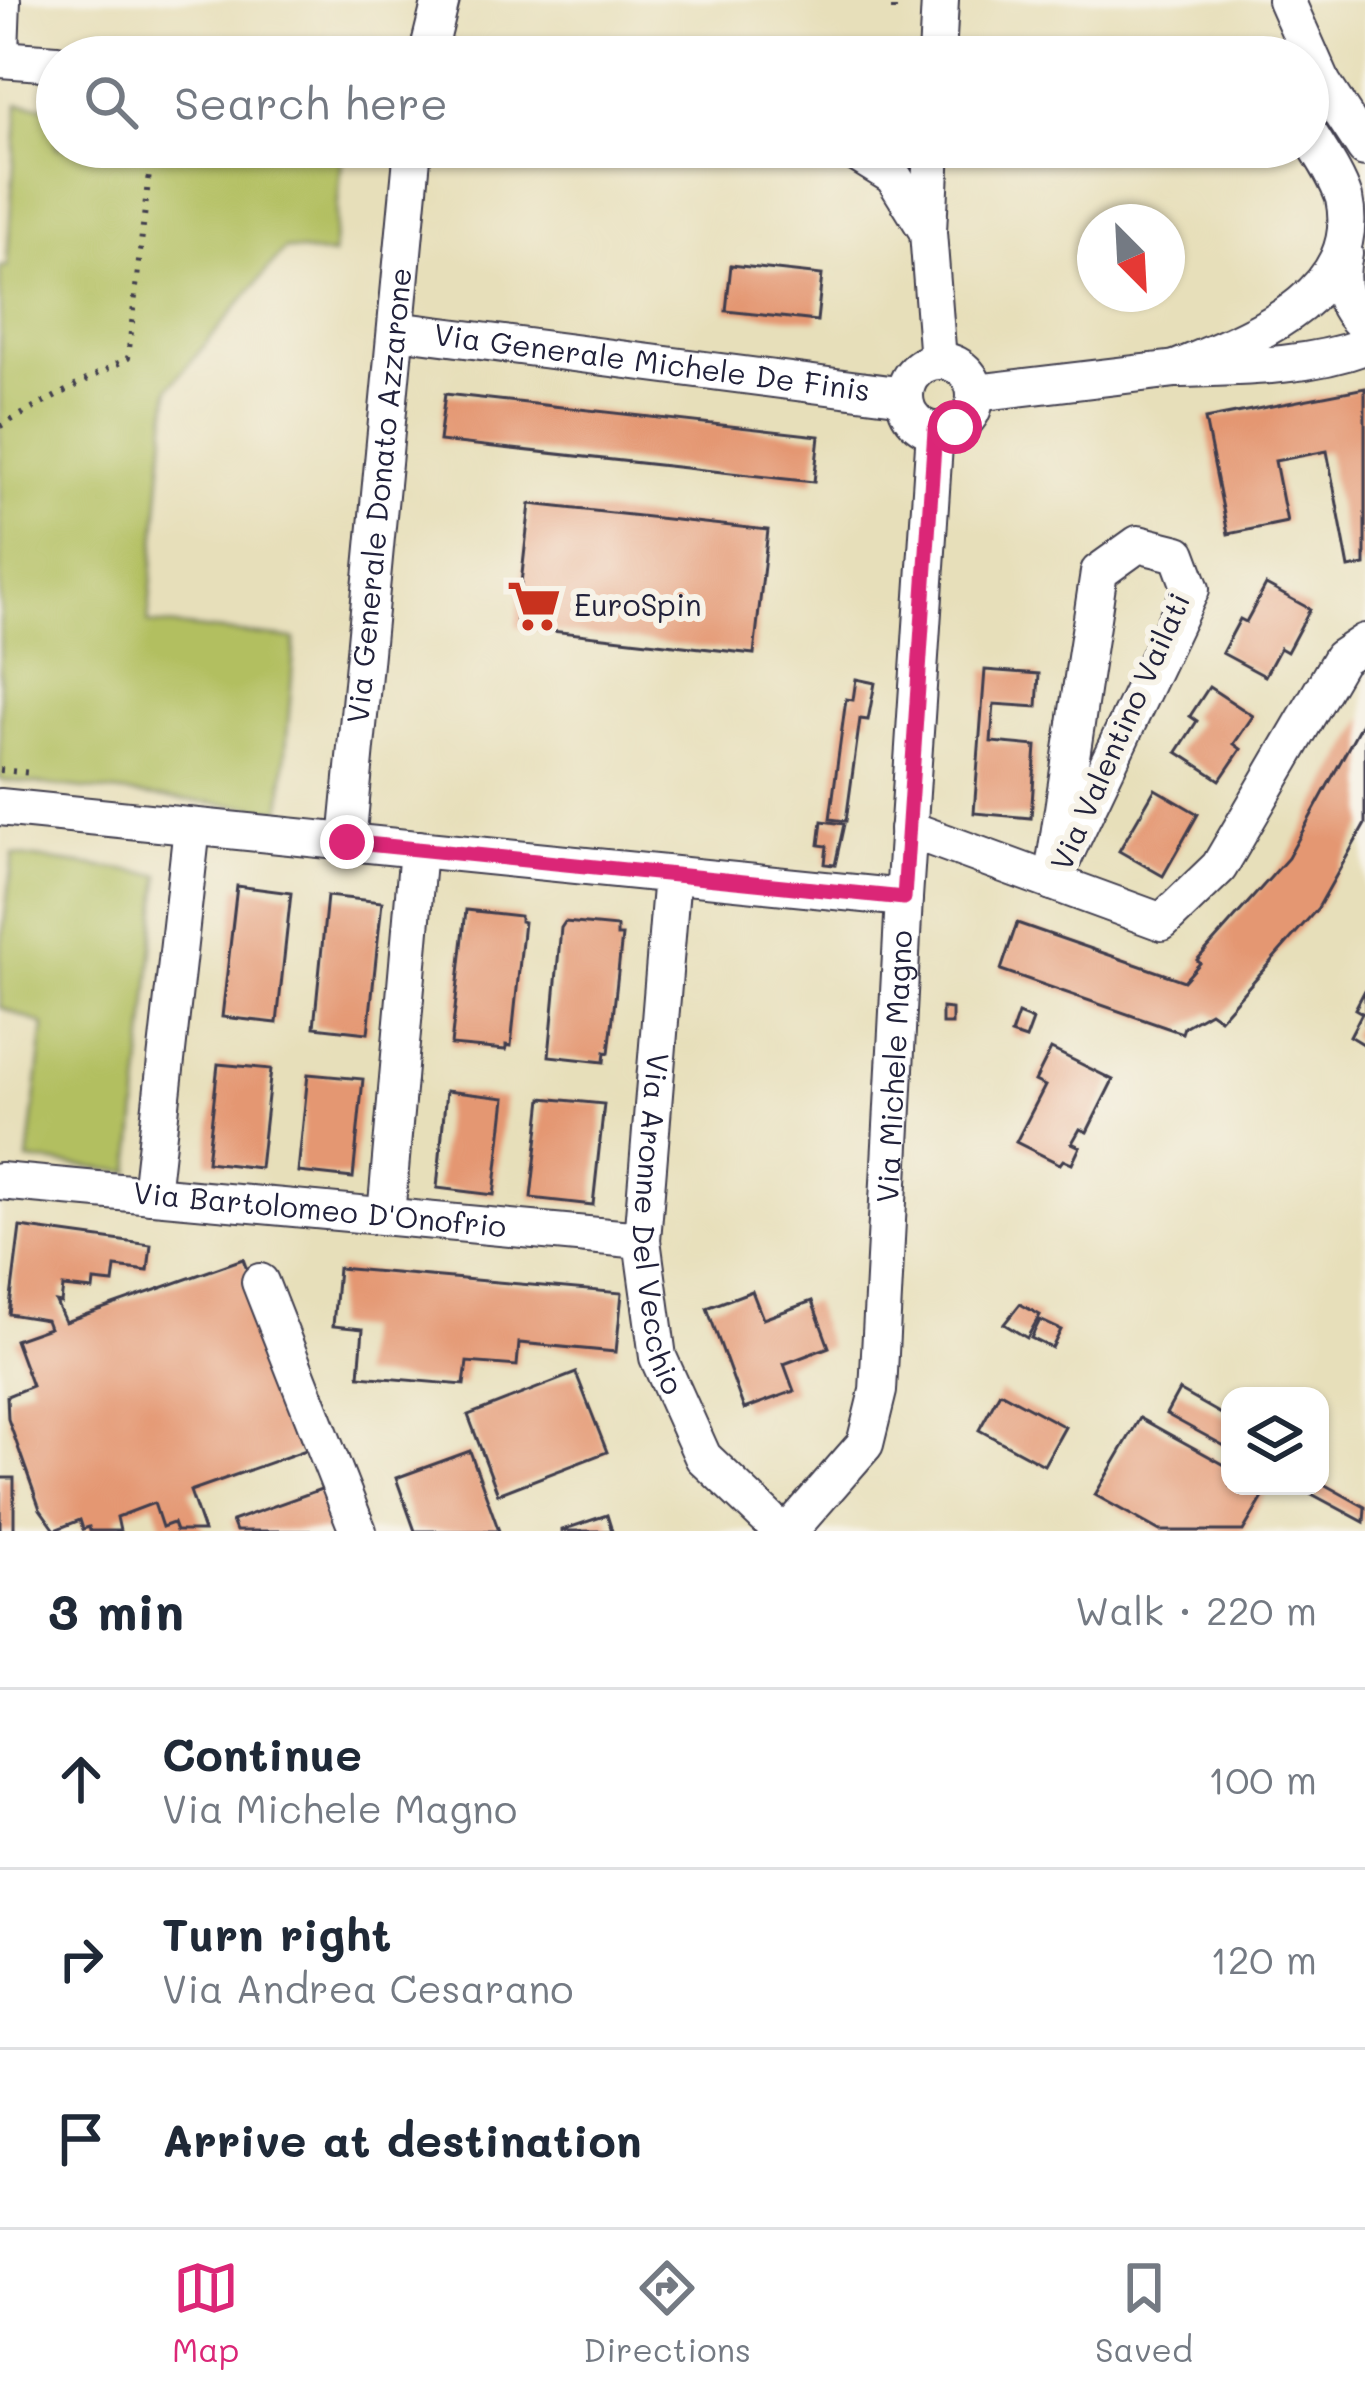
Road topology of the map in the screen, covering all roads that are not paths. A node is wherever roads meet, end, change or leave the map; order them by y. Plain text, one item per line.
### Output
1 (2, 0) edge
2 (441, 0) edge
3 (940, 0) edge
4 (1283, 0) edge
5 (432, 36) edge
6 (938, 36) edge
7 (1287, 36) edge
8 (1300, 36) edge
9 (0, 56) edge
10 (36, 60) edge
11 (1329, 93) edge
12 (1365, 148) edge
13 (1329, 165) edge
14 (411, 168) edge
15 (879, 168) edge
16 (931, 168) edge
17 (928, 232) junction
18 (1355, 239) edge
19 (1365, 326) edge
20 (396, 330) junction
21 (1365, 346) edge
22 (938, 361) junction
23 (1176, 369) junction
24 (974, 393) junction
25 (905, 395) junction
26 (935, 430) junction
27 (1365, 642) edge
28 (0, 808) edge
29 (192, 826) junction
30 (908, 830) junction
31 (347, 842) junction
32 (418, 849) junction
33 (672, 874) junction
34 (1052, 882) junction
35 (904, 898) junction
36 (0, 1181) edge
37 (151, 1195) junction
38 (386, 1216) junction
39 (642, 1240) junction
40 (260, 1282) dead end
41 (358, 1531) edge
42 (785, 1531) edge

1 - 9 street
2 - 5 street
3 - 6 street
4 - 7 street
4 - 8 street
9 - 10 street
11 - 12 street
13 - 18 street
14 - 20 street, Via Generale Donato Azzarone
15 - 17 street
16 - 17 street
17 - 22 street
18 - 19 street
18 - 23 street
20 - 25 street, Via Generale Michele De Finis
20 - 31 street, Via Generale Donato Azzarone
21 - 23 street
22 - 24 street
22 - 25 street, Via Generale Michele De Finis
23 - 24 street
24 - 26 street
25 - 26 street, Via Generale Michele De Finis
26 - 30 street, Via Michele Magno
27 - 34 street, Via Valentino Vailati
28 - 29 street
29 - 31 street
29 - 37 street
30 - 34 street, Via Valentino Vailati
30 - 35 street, Via Michele Magno
31 - 32 street
32 - 33 street
32 - 38 street
33 - 35 street
33 - 39 street, Via Aronne Del Vecchio
34 - 34 street, Via Valentino Vailati
35 - 42 street, Via Michele Magno
36 - 37 street, Via Bartolomeo D'Onofrio
37 - 38 street, Via Bartolomeo D'Onofrio
38 - 39 street, Via Bartolomeo D'Onofrio
39 - 42 street, Via Aronne Del Vecchio
40 - 41 street

